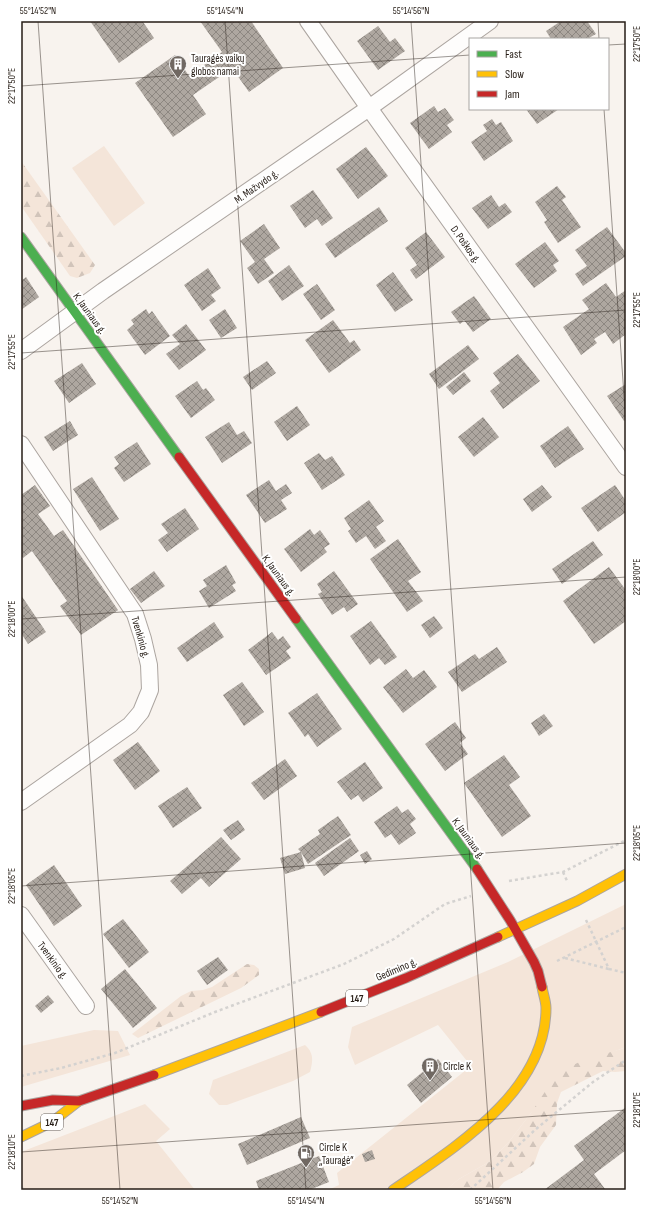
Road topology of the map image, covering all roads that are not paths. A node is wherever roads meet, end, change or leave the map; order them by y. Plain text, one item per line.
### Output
1 (308, 21) edge
2 (490, 21) edge
3 (369, 108) junction
4 (21, 237) edge
5 (74, 312) junction
6 (21, 351) edge
7 (21, 444) edge
8 (626, 467) edge
9 (21, 802) edge
10 (626, 874) edge
11 (21, 915) edge
12 (516, 929) junction
13 (86, 1006) dead end
14 (79, 1101) junction
15 (21, 1106) edge
16 (21, 1137) edge
17 (393, 1190) edge

1 - 3 street, D. Poškos g.
2 - 3 street, M. Mažvydo g.
3 - 5 street, M. Mažvydo g.
3 - 8 street, D. Poškos g.
4 - 5 main road, K. Jauniaus g.
5 - 6 street, M. Mažvydo g.
5 - 12 main road, K. Jauniaus g.
7 - 9 street, Tvenkinio g.
10 - 12 main road, Gedimino g. / 147
11 - 13 street, Tvenkinio g.
12 - 14 main road, Gedimino g. / 147
12 - 17 main road, K. Jauniaus g.
14 - 15 main road, Gedimino g. / 147
14 - 16 main road, Gedimino g. / 147

